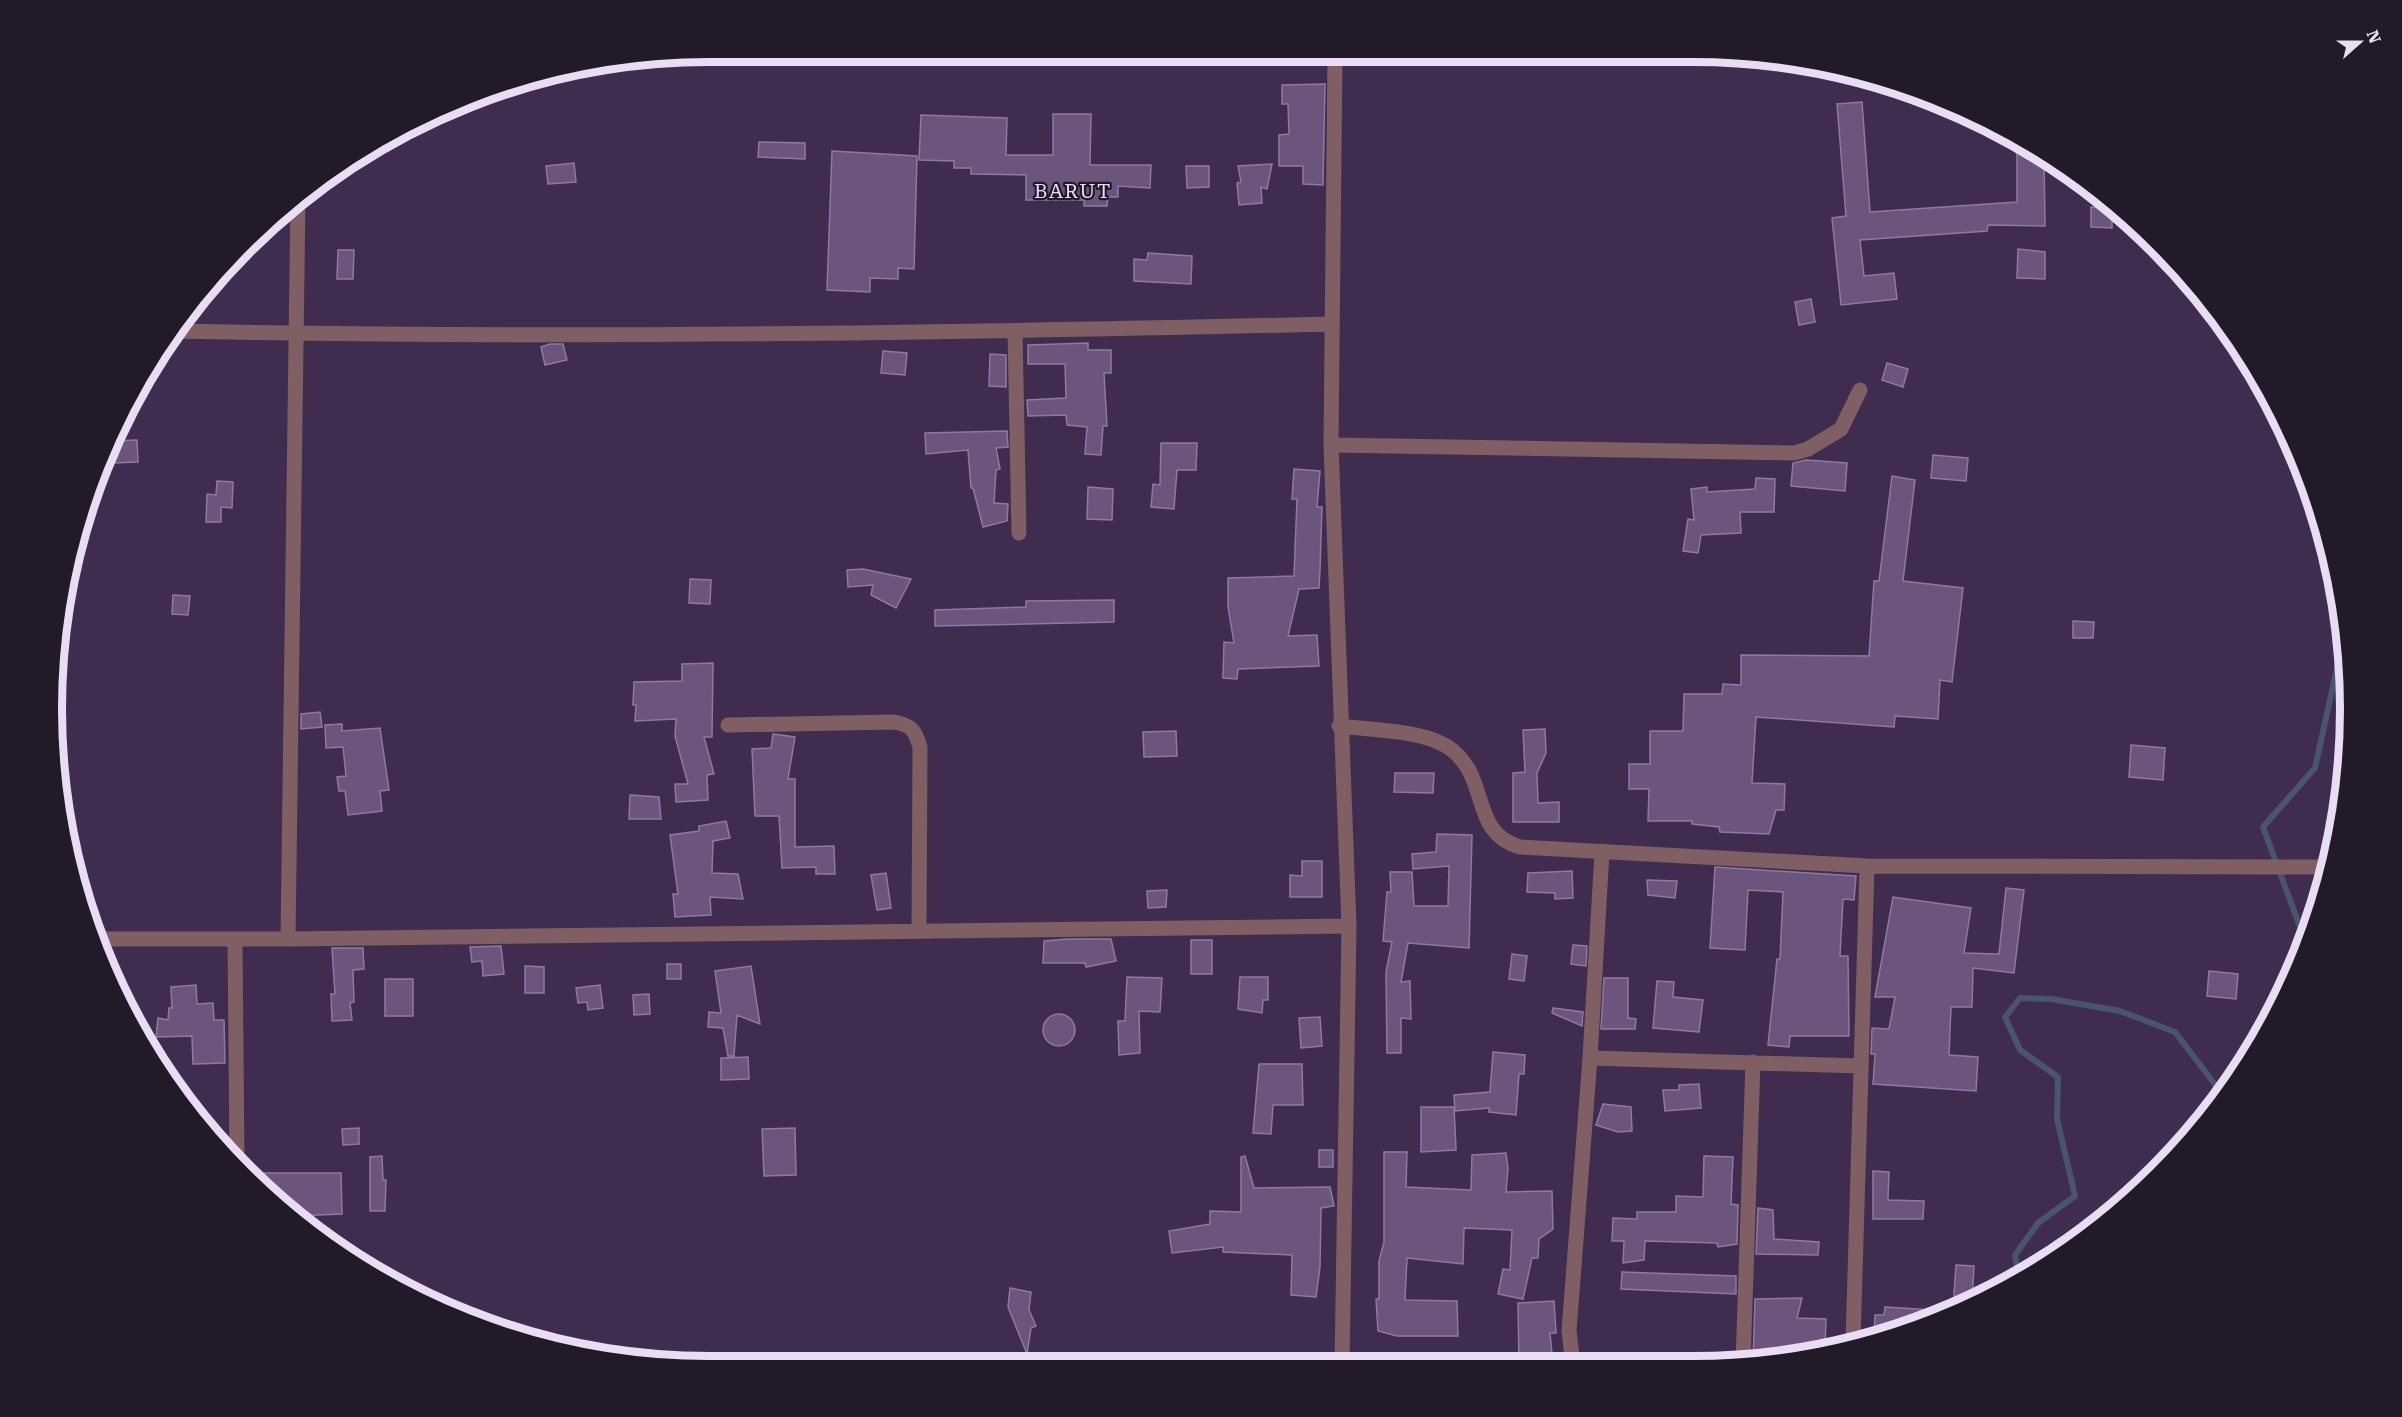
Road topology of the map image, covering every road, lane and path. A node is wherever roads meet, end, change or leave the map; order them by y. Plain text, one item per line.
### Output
1 (1335, 62) edge
2 (298, 209) edge
3 (1332, 324) junction
4 (184, 331) edge
5 (1015, 332) junction
6 (298, 333) junction
7 (1860, 390) dead end
8 (1331, 445) junction
9 (1019, 533) dead end
10 (728, 725) dead end
11 (1340, 726) junction
12 (1602, 852) junction
13 (1867, 866) junction
14 (2320, 867) edge
15 (1349, 926) junction
16 (919, 931) junction
17 (105, 939) edge
18 (235, 939) junction
19 (288, 939) junction
20 (1590, 1058) junction
21 (1753, 1062) junction
22 (1860, 1065) junction
23 (237, 1151) edge
24 (1853, 1335) edge
25 (1743, 1353) edge
26 (1342, 1356) edge
27 (1572, 1356) edge

1 - 3 street
2 - 6 street
3 - 5 street
3 - 8 street
4 - 6 street
5 - 6 street
5 - 9 street
6 - 19 street
7 - 8 street
8 - 11 street
10 - 16 street
11 - 12 street
11 - 15 street
12 - 13 street
12 - 20 street
13 - 14 street
13 - 22 street
15 - 16 street
15 - 26 street
16 - 19 street
17 - 18 street
18 - 19 street
18 - 23 street
20 - 21 street
20 - 27 street
21 - 22 street
21 - 25 street
22 - 24 street

